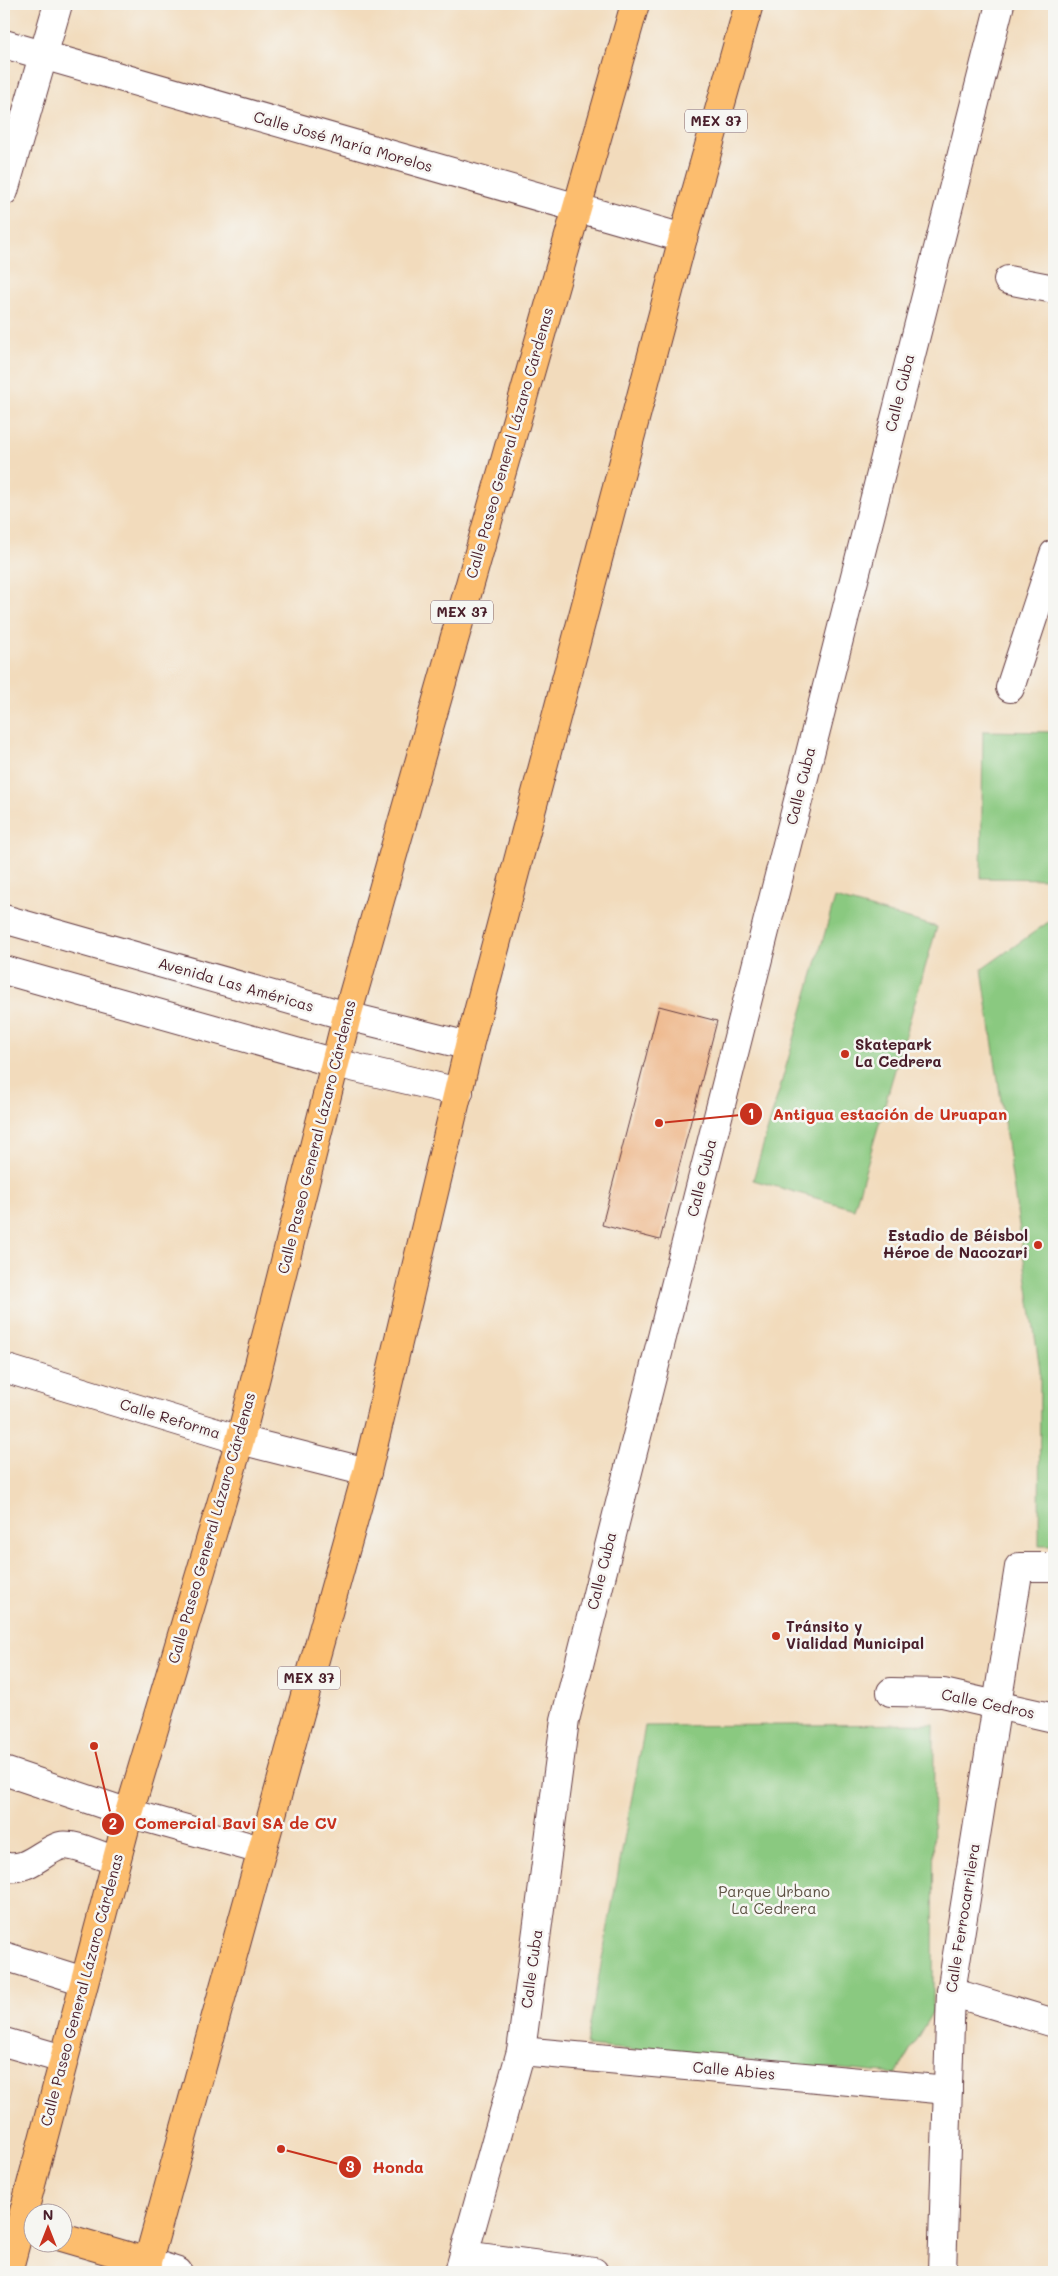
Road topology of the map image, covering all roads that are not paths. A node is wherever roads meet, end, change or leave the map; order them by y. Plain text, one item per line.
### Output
1 (58, 4) edge
2 (636, 4) edge
3 (749, 4) edge
4 (1000, 4) edge
5 (4, 44) edge
6 (42, 55) junction
7 (4, 191) edge
8 (577, 209) junction
9 (683, 238) junction
10 (1008, 280) dead end
11 (1054, 289) edge
12 (1054, 554) edge
13 (1010, 688) dead end
14 (4, 919) edge
15 (4, 970) edge
16 (347, 1016) junction
17 (468, 1046) junction
18 (335, 1063) junction
19 (458, 1092) junction
20 (4, 1368) edge
21 (240, 1440) junction
22 (367, 1472) junction
23 (1054, 1567) edge
24 (891, 1692) dead end
25 (997, 1704) junction
26 (1054, 1718) edge
27 (4, 1771) edge
28 (129, 1813) junction
29 (261, 1850) junction
30 (116, 1861) junction
31 (4, 1866) edge
32 (4, 1956) edge
33 (84, 1981) junction
34 (951, 1992) junction
35 (1054, 2023) edge
36 (4, 2042) edge
37 (521, 2051) junction
38 (63, 2059) junction
39 (948, 2090) junction
40 (19, 2224) edge
41 (72, 2241) edge
42 (462, 2264) edge
43 (147, 2267) edge
44 (8, 2272) edge
45 (178, 2272) edge
46 (594, 2272) edge
47 (942, 2272) edge

1 - 6 street
2 - 8 main road, Calle Paseo General Lázaro Cárdenas / MEX 37
3 - 9 main road, MEX 37
4 - 37 street, Calle Cuba
5 - 6 street, Calle José María Morelos
6 - 7 street
6 - 8 street, Calle José María Morelos
8 - 9 street, Calle José María Morelos
8 - 16 main road, Calle Paseo General Lázaro Cárdenas / MEX 37
9 - 17 main road, MEX 37
10 - 11 street
12 - 13 street
14 - 16 street, Avenida Las Américas
15 - 18 street
16 - 17 street, Avenida Las Américas
16 - 18 main road, Calle Paseo General Lázaro Cárdenas / MEX 37
17 - 19 main road, MEX 37
18 - 19 street
18 - 21 main road, Calle Paseo General Lázaro Cárdenas / MEX 37
19 - 22 main road, MEX 37
20 - 21 street, Calle Reforma
21 - 22 street, Calle Reforma
21 - 28 main road, Calle Paseo General Lázaro Cárdenas / MEX 37
22 - 29 main road, MEX 37
23 - 25 street, Calle Ferrocarrilera
24 - 25 street, Calle Cedros
25 - 26 street, Calle Cedros
25 - 34 street, Calle Ferrocarrilera
27 - 28 street
28 - 29 street
28 - 30 main road, Calle Paseo General Lázaro Cárdenas / MEX 37
29 - 43 main road, MEX 37
30 - 31 street
30 - 33 main road, Calle Paseo General Lázaro Cárdenas / MEX 37
32 - 33 street
33 - 38 main road, Calle Paseo General Lázaro Cárdenas / MEX 37
34 - 35 street
34 - 39 street, Calle Ferrocarrilera
36 - 38 street
37 - 39 street, Calle Abies
37 - 42 street, Calle Cuba
38 - 40 main road, Calle Paseo General Lázaro Cárdenas / MEX 37
39 - 47 street, Calle Ferrocarrilera
40 - 44 main road, Calle Paseo General Lázaro Cárdenas / MEX 37
41 - 43 main road
42 - 46 street
43 - 45 street

